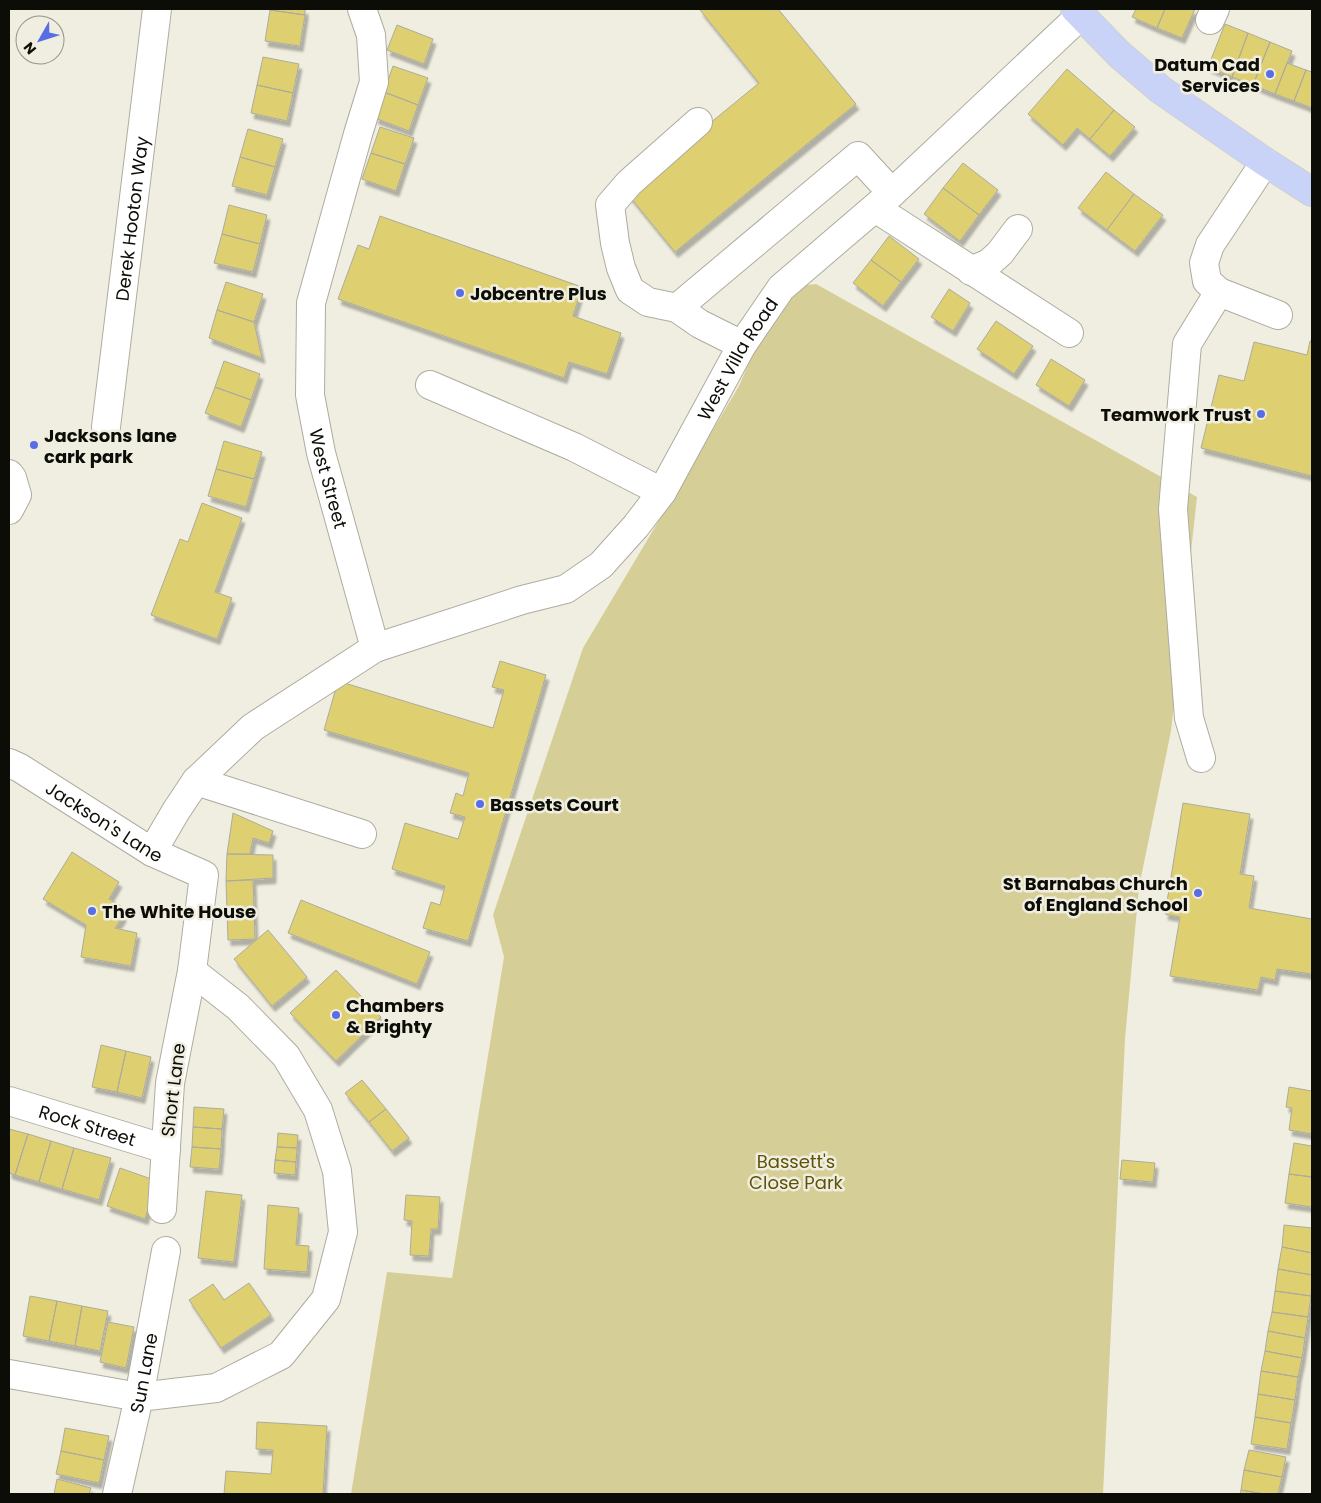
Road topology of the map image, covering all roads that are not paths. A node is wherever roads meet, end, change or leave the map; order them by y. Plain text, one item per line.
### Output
1 (157, 9) edge
2 (362, 9) edge
3 (1078, 12) edge
4 (698, 122) dead end
5 (1266, 162) junction
6 (1312, 192) edge
7 (883, 200) junction
8 (1018, 229) dead end
9 (971, 271) junction
10 (1219, 292) junction
11 (677, 308) junction
12 (1278, 315) dead end
13 (1068, 333) dead end
14 (742, 345) junction
15 (430, 385) dead end
16 (106, 427) dead end
17 (9, 474) edge
18 (662, 492) junction
19 (9, 510) edge
20 (376, 648) junction
21 (1201, 758) dead end
22 (9, 763) edge
23 (196, 781) junction
24 (362, 834) dead end
25 (152, 852) junction
26 (204, 875) joint
27 (192, 971) junction
28 (9, 1101) edge
29 (166, 1149) junction
30 (162, 1209) dead end
31 (166, 1251) dead end
32 (9, 1374) edge
33 (139, 1397) junction
34 (117, 1494) edge

1 - 16 street, Derek Hooton Way
2 - 20 street, West Street
3 - 5 main road
3 - 7 street, West Villa Road
4 - 11 street
5 - 6 main road
5 - 10 street
7 - 9 street
7 - 11 street
7 - 14 street, West Villa Road
8 - 9 street
9 - 13 street
10 - 12 street
10 - 21 street
11 - 14 street
14 - 18 street, West Villa Road
15 - 18 street
17 - 19 street
18 - 20 street, West Villa Road
20 - 23 street
22 - 25 street, Jackson's Lane
23 - 24 street
23 - 25 street
25 - 26 street, Jackson's Lane
26 - 27 street, Short Lane
27 - 29 street, Short Lane
27 - 33 street
28 - 29 street, Rock Street
29 - 30 street, Short Lane
31 - 33 street, Sun Lane
32 - 33 street
33 - 34 street, Sun Lane

